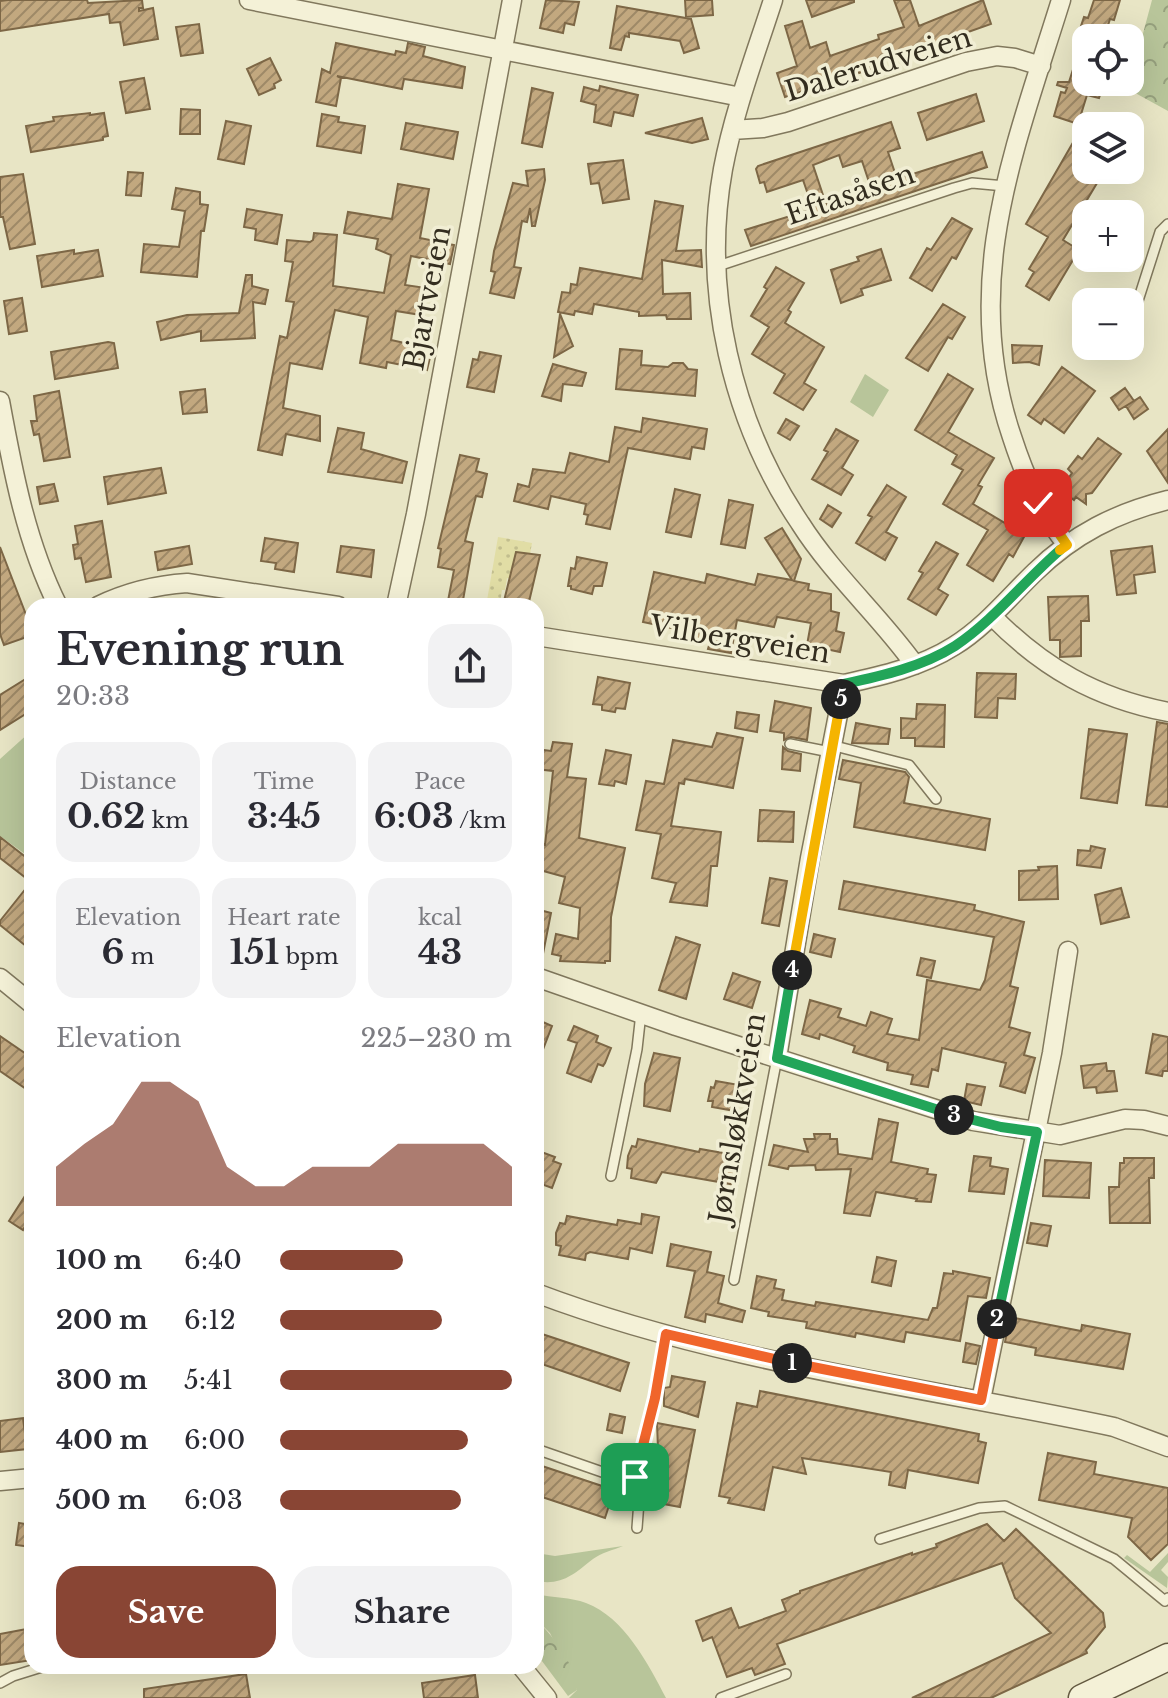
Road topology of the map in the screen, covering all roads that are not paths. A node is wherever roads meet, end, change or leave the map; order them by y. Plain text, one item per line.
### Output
1 (249, 0) edge
2 (512, 0) edge
3 (773, 0) edge
4 (1061, 0) edge
5 (504, 48) junction
6 (1041, 66) junction
7 (741, 97) junction
8 (732, 130) junction
9 (1005, 186) junction
10 (1168, 224) edge
11 (715, 267) junction
12 (1142, 288) edge
13 (0, 401) edge
14 (6, 466) edge
15 (1168, 500) edge
16 (1067, 545) junction
17 (54, 598) edge
18 (117, 598) edge
19 (285, 598) edge
20 (398, 598) edge
21 (992, 616) junction
22 (544, 637) edge
23 (915, 665) junction
24 (844, 684) junction
25 (1168, 712) edge
26 (790, 744) dead end
27 (831, 749) junction
28 (936, 799) dead end
29 (1068, 951) dead end
30 (0, 978) edge
31 (544, 980) edge
32 (24, 998) edge
33 (641, 1013) junction
34 (777, 1058) junction
35 (1168, 1126) edge
36 (1037, 1132) junction
37 (611, 1176) dead end
38 (734, 1280) dead end
39 (544, 1296) edge
40 (666, 1334) junction
41 (981, 1400) junction
42 (1168, 1447) edge
43 (544, 1452) edge
44 (24, 1479) edge
45 (0, 1481) edge
46 (631, 1482) junction
47 (637, 1528) dead end
48 (880, 1539) dead end
49 (1168, 1598) edge
50 (1168, 1657) edge
51 (24, 1673) edge
52 (528, 1674) edge
53 (786, 1674) dead end
54 (0, 1683) edge
55 (1086, 1697) edge
56 (547, 1698) edge
57 (721, 1698) edge

1 - 5 street
2 - 5 street, Bjartveien
3 - 7 street
4 - 6 street
5 - 7 street
5 - 20 street, Bjartveien
6 - 8 street, Dalerudveien
6 - 9 street
7 - 8 street
8 - 11 street
9 - 11 lane, Eftasåsen
9 - 16 street
10 - 12 lane
11 - 23 street
13 - 14 street
14 - 17 street
15 - 16 street, Vilbergveien
16 - 21 street, Vilbergveien
18 - 19 street
21 - 23 street, Vilbergveien
21 - 25 street
22 - 24 street, Vilbergveien
23 - 24 street, Vilbergveien
24 - 27 street, Jørnsløkkveien
26 - 27 lane
27 - 28 lane
27 - 34 street, Jørnsløkkveien
29 - 36 street
30 - 32 street
31 - 33 street
33 - 34 street
33 - 37 lane
34 - 36 street
34 - 38 lane, Jørnsløkkveien
35 - 36 street
36 - 41 street
39 - 40 street
40 - 41 street
40 - 46 lane
41 - 42 street
43 - 46 lane
44 - 45 street
46 - 47 lane
48 - 49 lane
50 - 55 street
51 - 54 lane
52 - 56 street
53 - 57 lane

